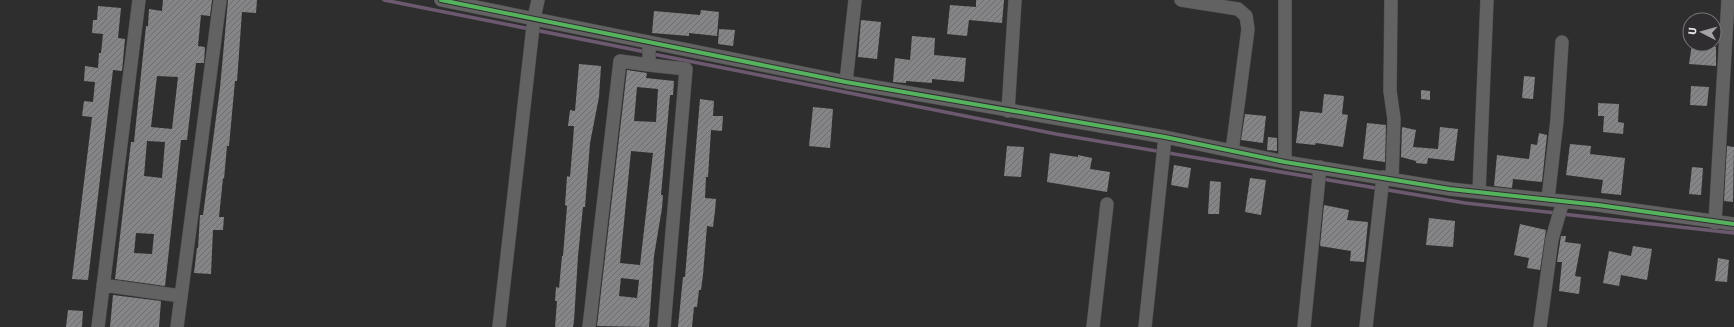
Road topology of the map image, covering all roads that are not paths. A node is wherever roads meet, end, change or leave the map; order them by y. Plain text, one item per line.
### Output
1 (140, 0) edge
2 (220, 0) edge
3 (441, 0) edge
4 (538, 0) edge
5 (855, 0) edge
6 (1014, 0) edge
7 (1181, 0) edge
8 (1285, 0) edge
9 (1391, 0) edge
10 (1487, 0) edge
11 (1728, 0) edge
12 (458, 2) edge
13 (534, 18) junction
14 (1562, 42) dead end
15 (649, 53) junction
16 (846, 82) junction
17 (1008, 111) junction
18 (1165, 140) junction
19 (1232, 151) junction
20 (1285, 162) junction
21 (1320, 167) junction
22 (1386, 178) junction
23 (1479, 192) junction
24 (1548, 199) junction
25 (1563, 202) junction
26 (1107, 204) dead end
27 (1715, 223) junction
28 (1734, 224) edge
29 (104, 285) junction
30 (181, 296) junction
31 (98, 327) edge
32 (177, 327) edge
33 (499, 327) edge
34 (589, 327) edge
35 (664, 327) edge
36 (1093, 327) edge
37 (1145, 327) edge
38 (1304, 327) edge
39 (1366, 327) edge
40 (1540, 327) edge

1 - 29 street
2 - 30 street
3 - 12 street
4 - 13 street
5 - 16 street
6 - 17 street
7 - 19 street
8 - 20 street
9 - 22 street
10 - 23 street
11 - 27 street
12 - 13 street
13 - 15 street
13 - 33 street
14 - 24 street
15 - 16 street
15 - 34 street
15 - 35 street
16 - 17 street
17 - 18 street
18 - 19 street
18 - 37 street
19 - 20 street
20 - 21 street
21 - 22 street
21 - 38 street
22 - 23 street
22 - 39 street
23 - 24 street
24 - 25 street
25 - 27 street
25 - 40 street
26 - 36 street
27 - 28 street
29 - 30 street
29 - 31 street
30 - 32 street

